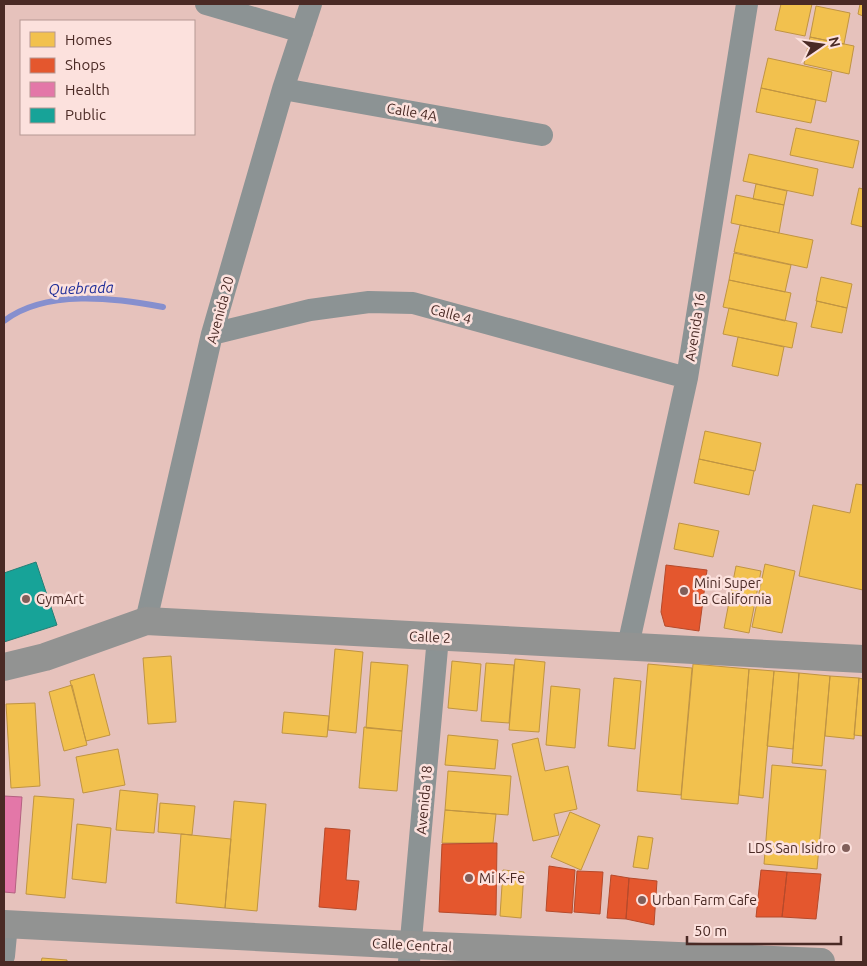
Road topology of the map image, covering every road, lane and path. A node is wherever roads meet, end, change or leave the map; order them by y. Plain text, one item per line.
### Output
1 (206, 4) edge
2 (311, 4) edge
3 (747, 4) edge
4 (302, 32) junction
5 (283, 90) junction
6 (542, 135) dead end
7 (212, 334) junction
8 (687, 378) junction
9 (146, 621) junction
10 (438, 637) junction
11 (628, 646) junction
12 (863, 659) edge
13 (4, 667) edge
14 (5, 924) edge
15 (410, 954) edge
16 (4, 956) edge
17 (821, 962) edge

1 - 4 street
2 - 4 street, Avenida 20
3 - 8 street, Avenida 16
4 - 5 street, Avenida 20
5 - 6 street, Calle 4A
5 - 7 street, Avenida 20
7 - 8 street, Calle 4
7 - 9 street, Avenida 20
8 - 11 street, Avenida 16
9 - 10 main road, Calle 2
9 - 13 main road, Calle 2
10 - 11 main road, Calle 2
10 - 15 street, Avenida 18
11 - 12 main road, Calle 2
14 - 15 main road, Calle Central
14 - 16 street
15 - 17 main road, Calle Central

